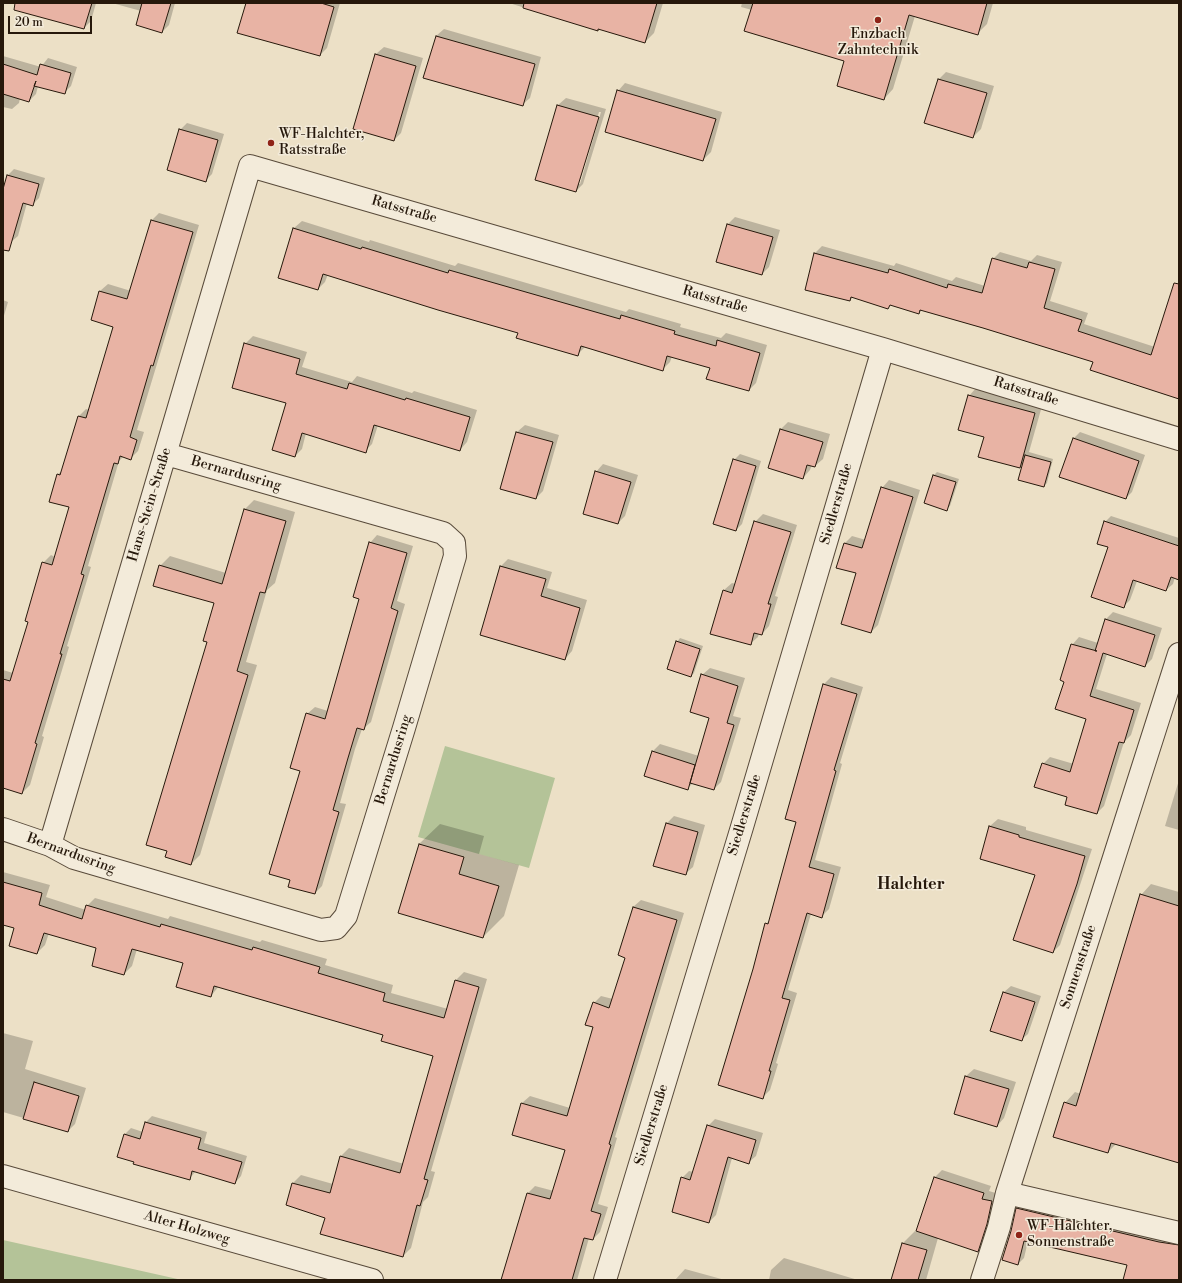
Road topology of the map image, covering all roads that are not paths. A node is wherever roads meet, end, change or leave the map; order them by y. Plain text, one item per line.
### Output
1 (250, 166) joint
2 (884, 348) junction
3 (1179, 439) edge
4 (166, 454) junction
5 (1179, 654) edge
6 (3, 829) edge
7 (50, 845) junction
8 (3, 1176) edge
9 (1008, 1193) junction
10 (1179, 1233) edge
11 (372, 1280) edge
12 (605, 1280) edge
13 (982, 1280) edge

1 - 2 street, Ratsstraße
1 - 4 street, Hans-Stein-Straße
2 - 3 street, Ratsstraße
2 - 12 street, Siedlerstraße
4 - 7 street, Hans-Stein-Straße
4 - 7 street, Bernardusring
5 - 9 street, Sonnenstraße
6 - 7 street, Bernardusring
8 - 11 street, Alter Holzweg
9 - 10 street
9 - 13 street, Sonnenstraße

